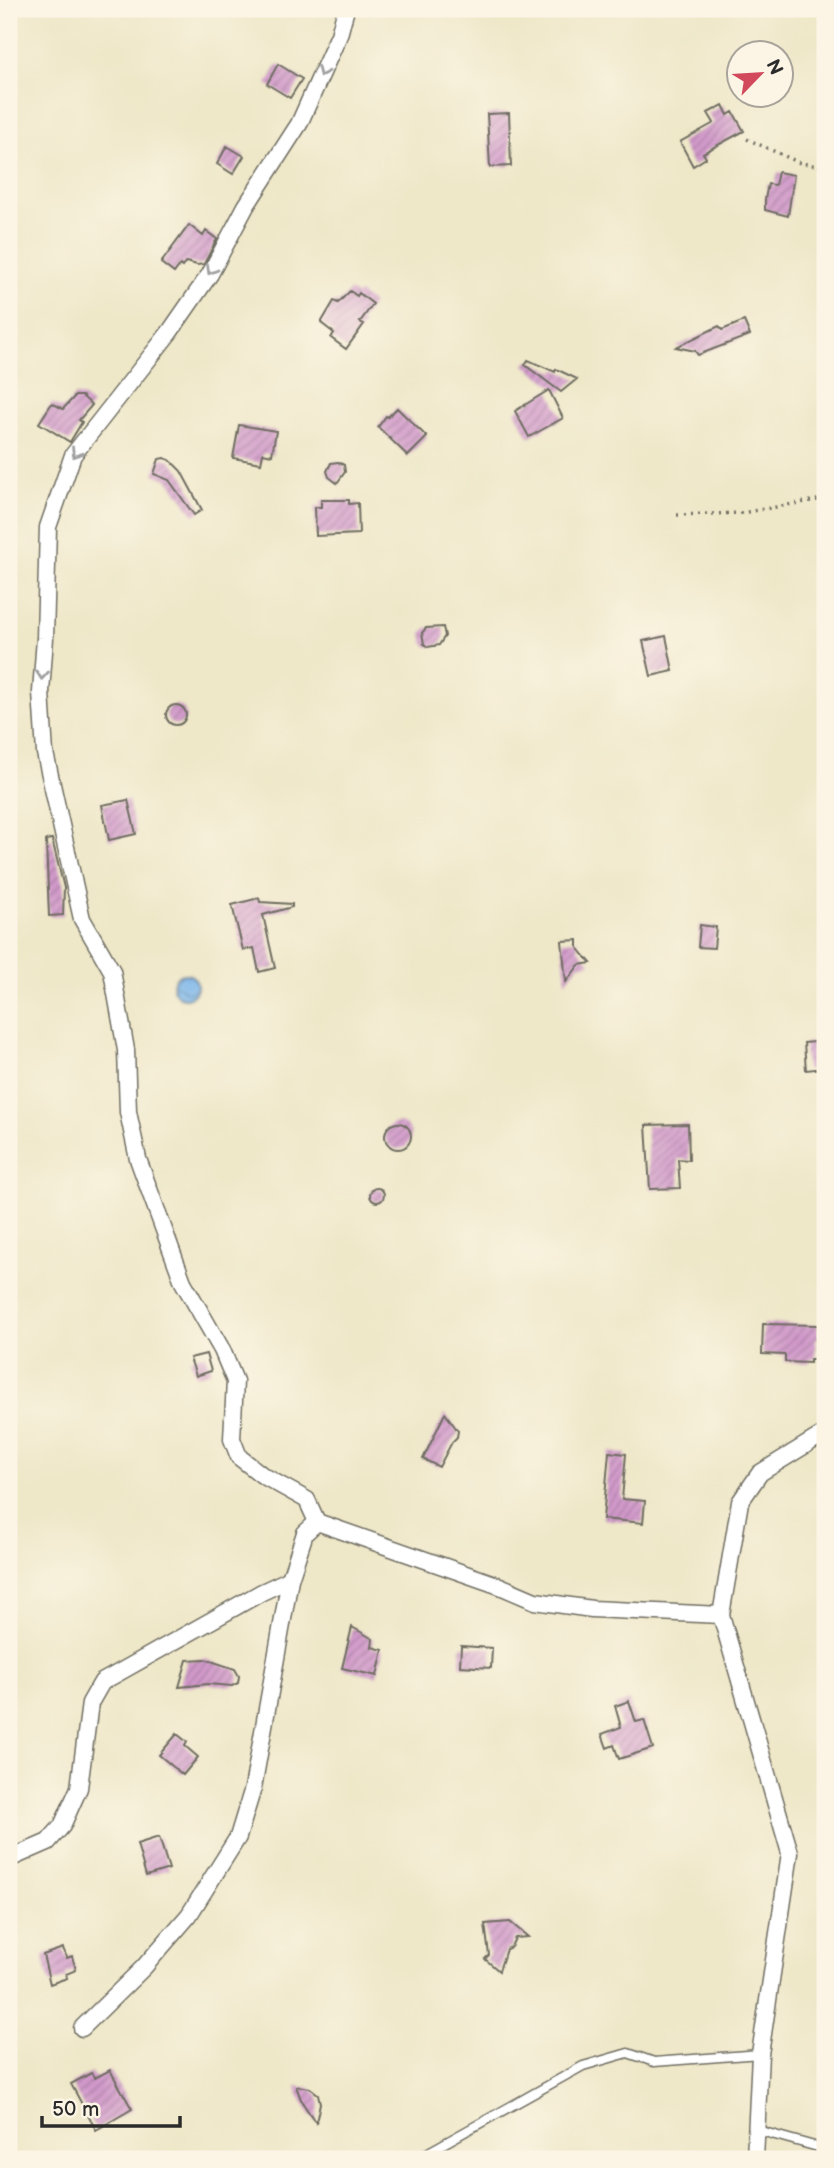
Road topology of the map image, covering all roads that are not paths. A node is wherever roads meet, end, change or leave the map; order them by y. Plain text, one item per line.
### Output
1 (346, 9) edge
2 (825, 1433) edge
3 (317, 1522) junction
4 (290, 1579) junction
5 (721, 1615) junction
6 (9, 1859) edge
7 (82, 2028) dead end
8 (760, 2054) junction
9 (757, 2130) junction
10 (825, 2150) edge
11 (416, 2159) edge
12 (755, 2159) edge

1 -> 3 street
2 - 5 street
3 - 4 street
3 - 5 street
4 - 6 street
4 - 7 street
5 - 8 street
8 - 9 street
8 - 11 lane
9 - 10 lane
9 - 12 street

